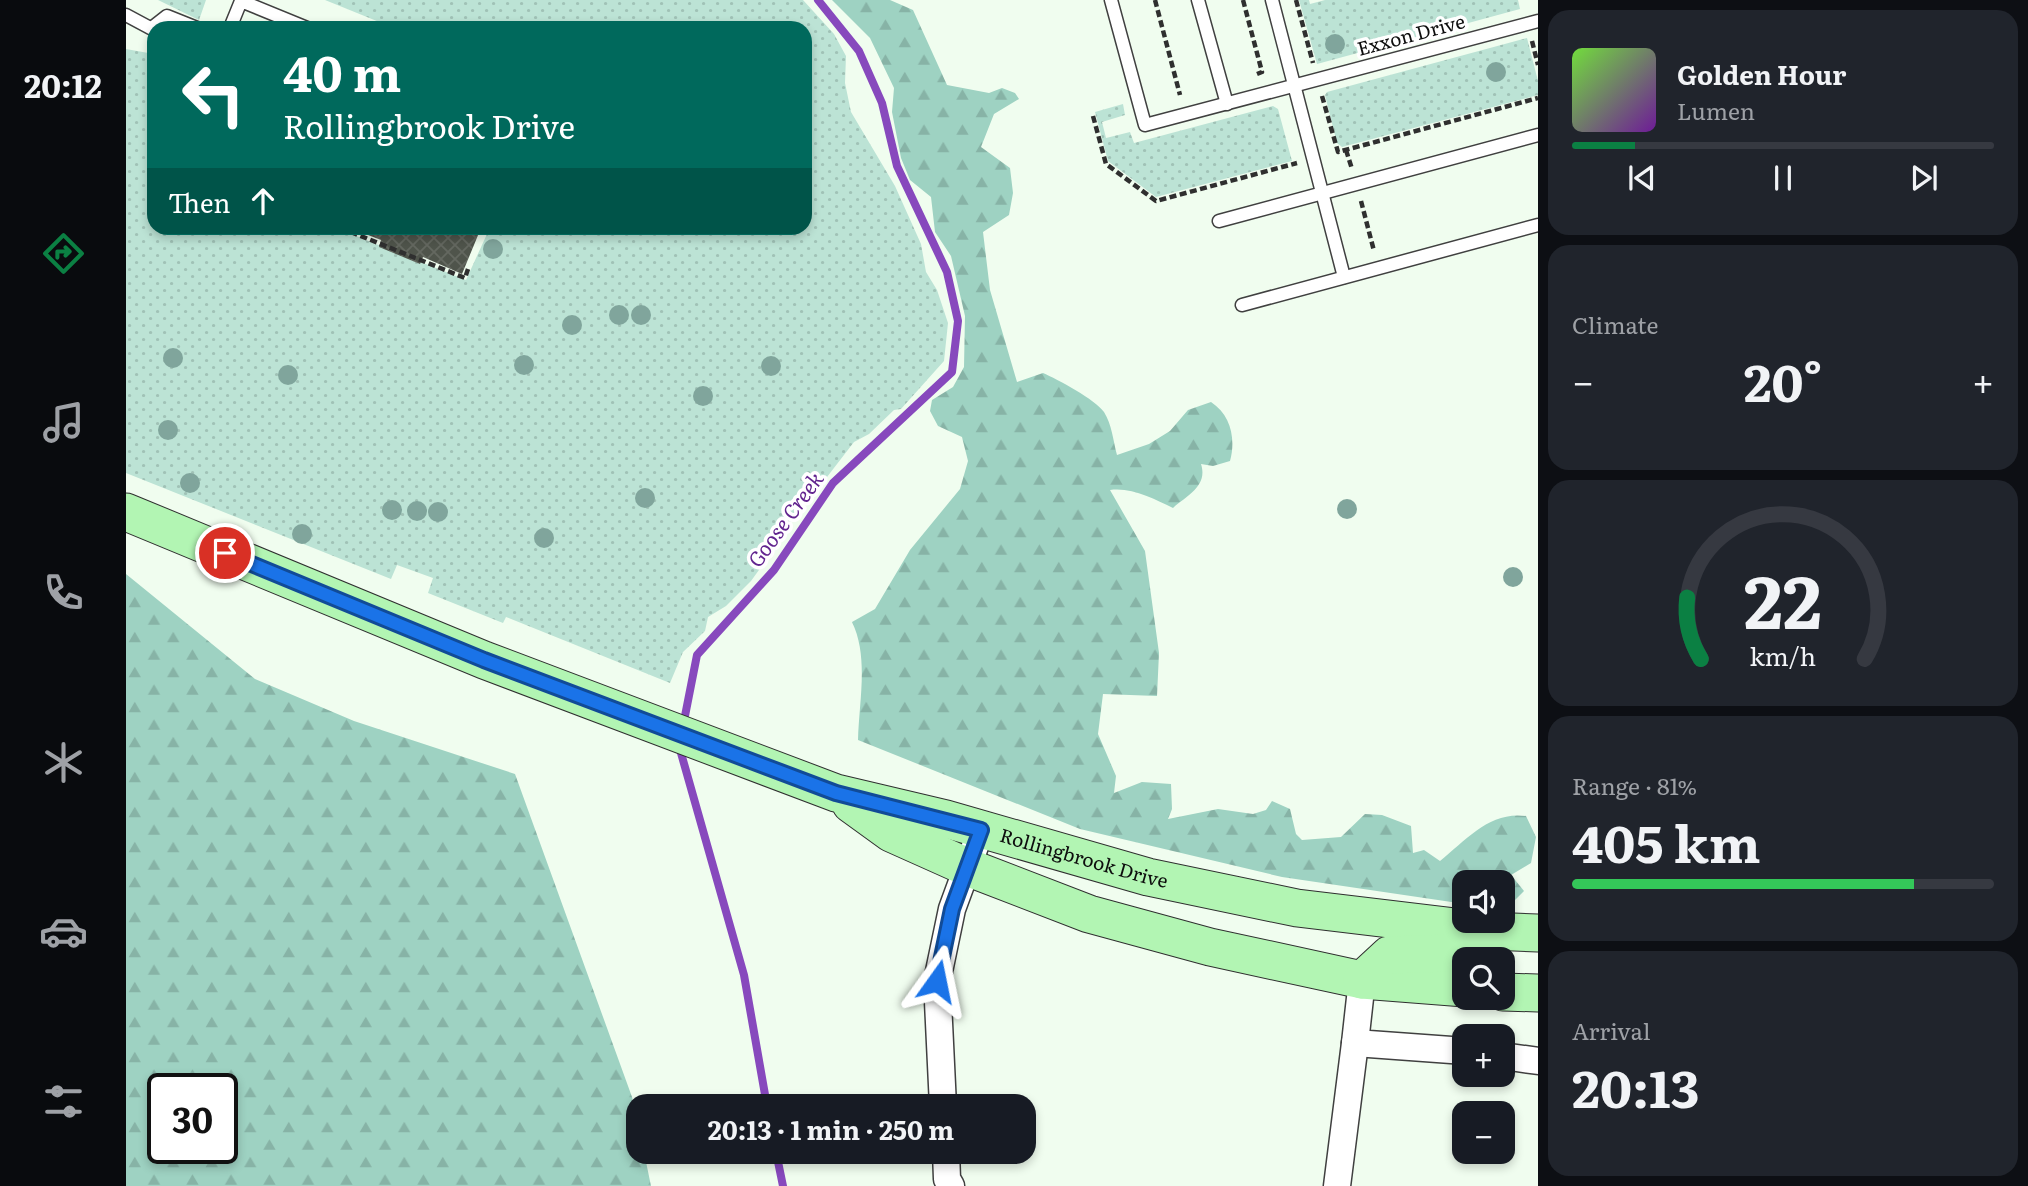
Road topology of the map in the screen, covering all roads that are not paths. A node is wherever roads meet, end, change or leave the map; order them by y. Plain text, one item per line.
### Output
1 (1111, 0) edge
2 (1198, 0) edge
3 (1272, 0) edge
4 (126, 15) edge
5 (162, 21) edge
6 (180, 21) edge
7 (233, 21) edge
8 (290, 21) edge
9 (1538, 21) edge
10 (147, 25) edge
11 (1295, 87) junction
12 (1227, 104) junction
13 (1538, 135) edge
14 (1322, 194) junction
15 (1219, 221) dead end
16 (1538, 225) edge
17 (1344, 277) junction
18 (1242, 305) dead end
19 (126, 512) edge
20 (836, 793) junction
21 (981, 830) junction
22 (967, 867) junction
23 (1452, 927) edge
24 (1487, 933) edge
25 (1515, 933) edge
26 (1538, 933) edge
27 (1362, 980) junction
28 (1452, 987) edge
29 (1515, 992) edge
30 (1538, 993) edge
31 (1355, 1043) junction
32 (1452, 1050) edge
33 (1515, 1058) edge
34 (1538, 1061) edge
35 (942, 1094) edge
36 (946, 1164) edge
37 (951, 1186) edge
38 (1337, 1186) edge

1 - 12 lane, Exxon Drive
2 - 12 lane
3 - 11 lane
4 - 10 lane
5 - 6 lane
7 - 8 lane
9 - 11 lane, Exxon Drive
11 - 12 lane, Exxon Drive
11 - 14 lane
13 - 14 lane
14 - 15 lane
14 - 17 lane
16 - 17 lane
17 - 18 lane
19 - 20 main road
20 - 21 main road, Rollingbrook Drive
20 - 22 main road
21 - 22 street
21 - 23 main road, Rollingbrook Drive
22 - 27 main road
22 - 35 street
24 - 27 main road
25 - 26 main road, Rollingbrook Drive
27 - 28 main road
27 - 31 street
29 - 30 main road
31 - 32 street
31 - 38 street
33 - 34 street
36 - 37 street

